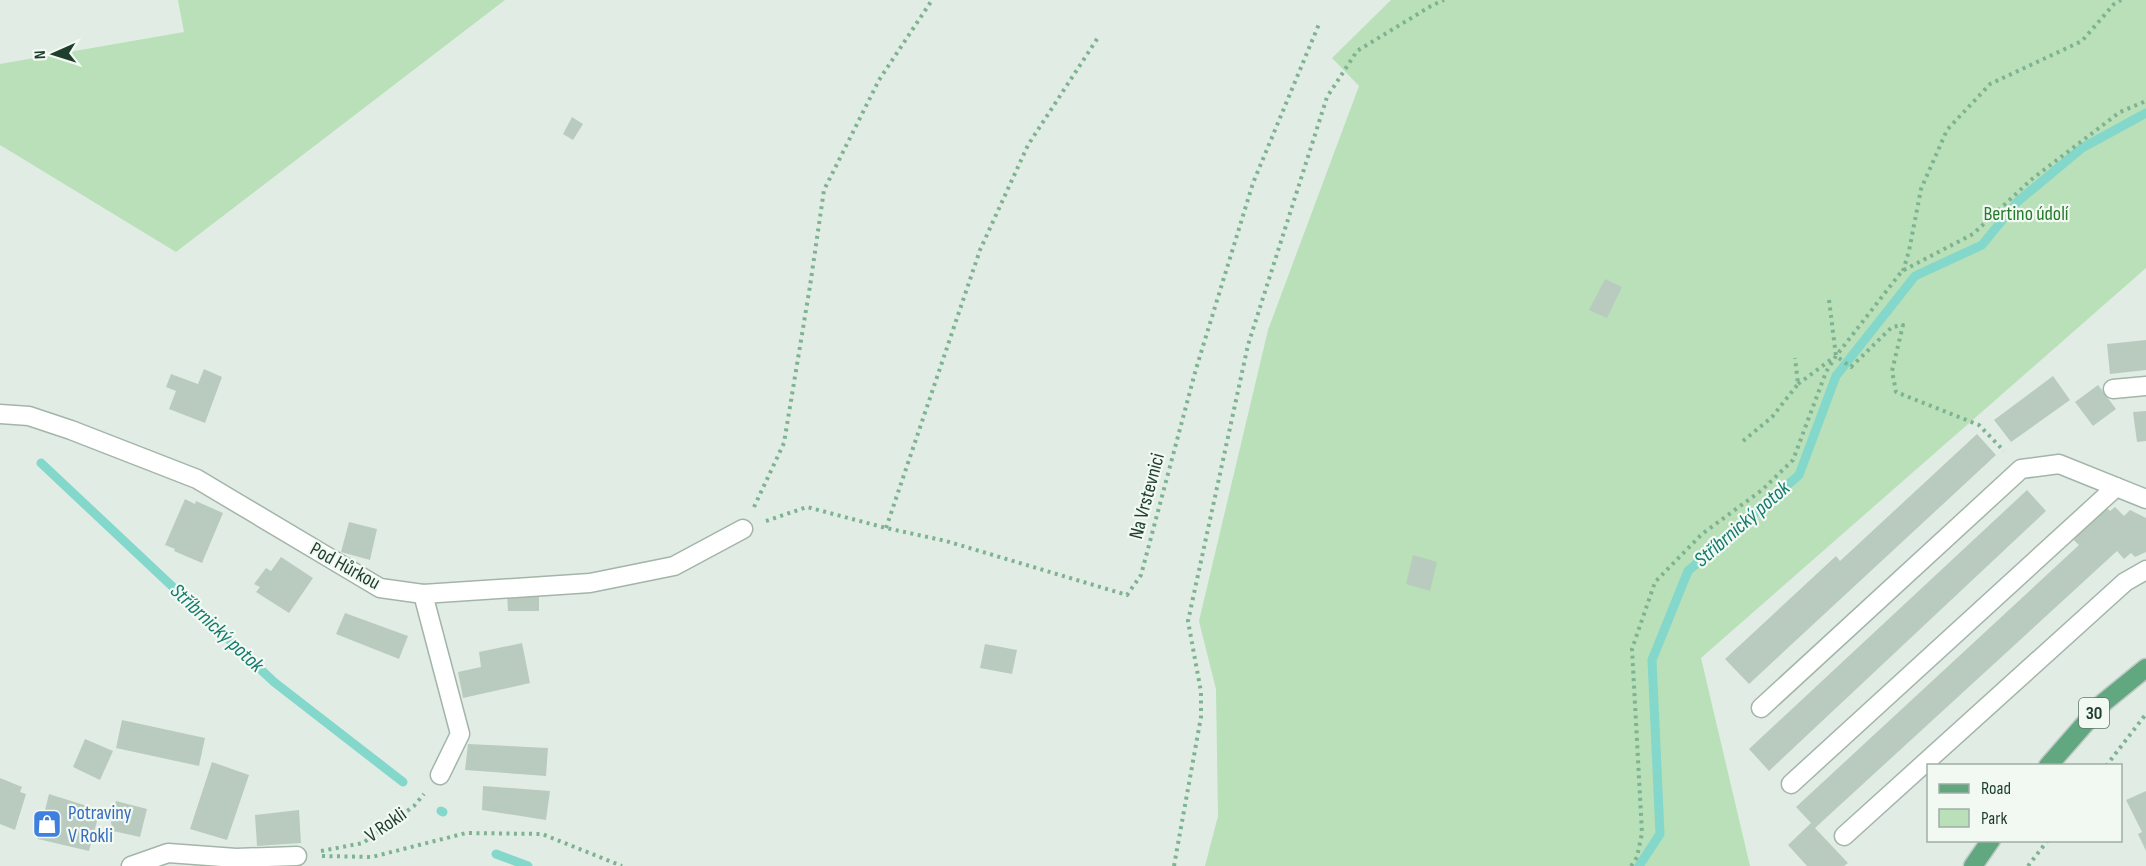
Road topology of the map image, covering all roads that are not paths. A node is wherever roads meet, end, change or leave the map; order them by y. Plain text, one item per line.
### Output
1 (2146, 386) edge
2 (2113, 389) dead end
3 (0, 414) edge
4 (2116, 487) junction
5 (2146, 499) edge
6 (743, 529) road end
7 (2146, 570) edge
8 (423, 594) junction
9 (2146, 668) edge
10 (1761, 708) dead end
11 (2050, 764) edge
12 (441, 775) road end
13 (1791, 784) dead end
14 (1844, 836) dead end
15 (1990, 842) edge
16 (297, 856) road end
17 (131, 866) edge
18 (1973, 866) edge

1 - 2 street
3 - 8 street, Pod Hůrkou
4 - 5 street
4 - 10 street
4 - 13 street
6 - 8 street, Pod Hůrkou
7 - 14 street
8 - 12 street
9 - 11 main road, 30
15 - 18 main road
16 - 17 street

